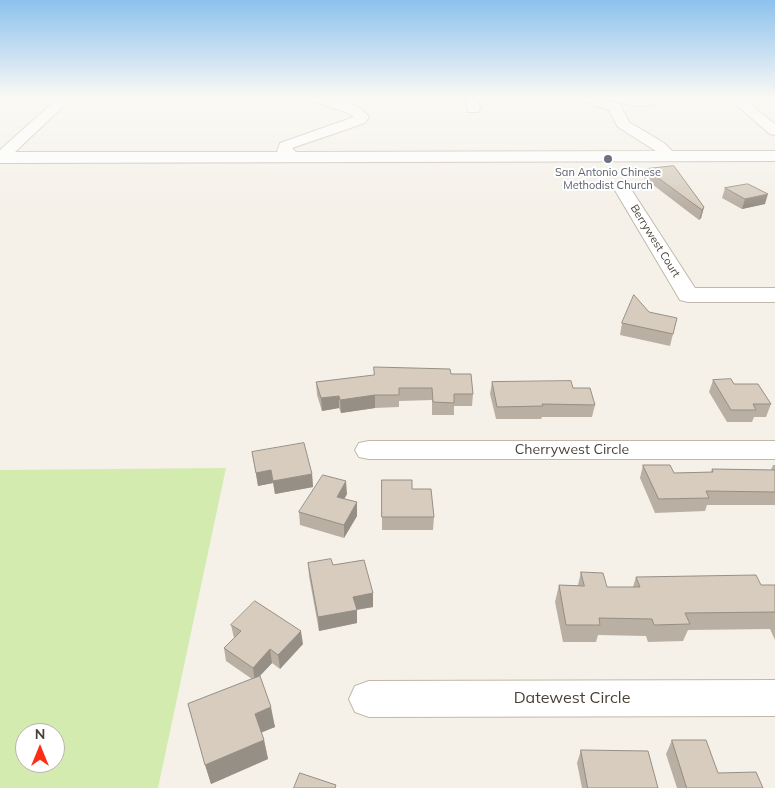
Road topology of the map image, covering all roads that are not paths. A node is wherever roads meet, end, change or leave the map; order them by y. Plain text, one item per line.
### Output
1 (27, 134) edge
2 (328, 134) edge
3 (639, 134) edge
4 (289, 151) junction
5 (668, 156) junction
6 (775, 156) edge
7 (0, 158) edge
8 (621, 187) dead end
9 (775, 295) edge
10 (369, 450) dead end
11 (775, 450) edge
12 (775, 698) edge
13 (369, 699) dead end

1 - 7 street
2 - 4 street
3 - 5 street
4 - 5 street
4 - 7 street
5 - 6 street
8 - 9 street, Berrywest Court
10 - 11 street, Cherrywest Circle
12 - 13 street, Datewest Circle

